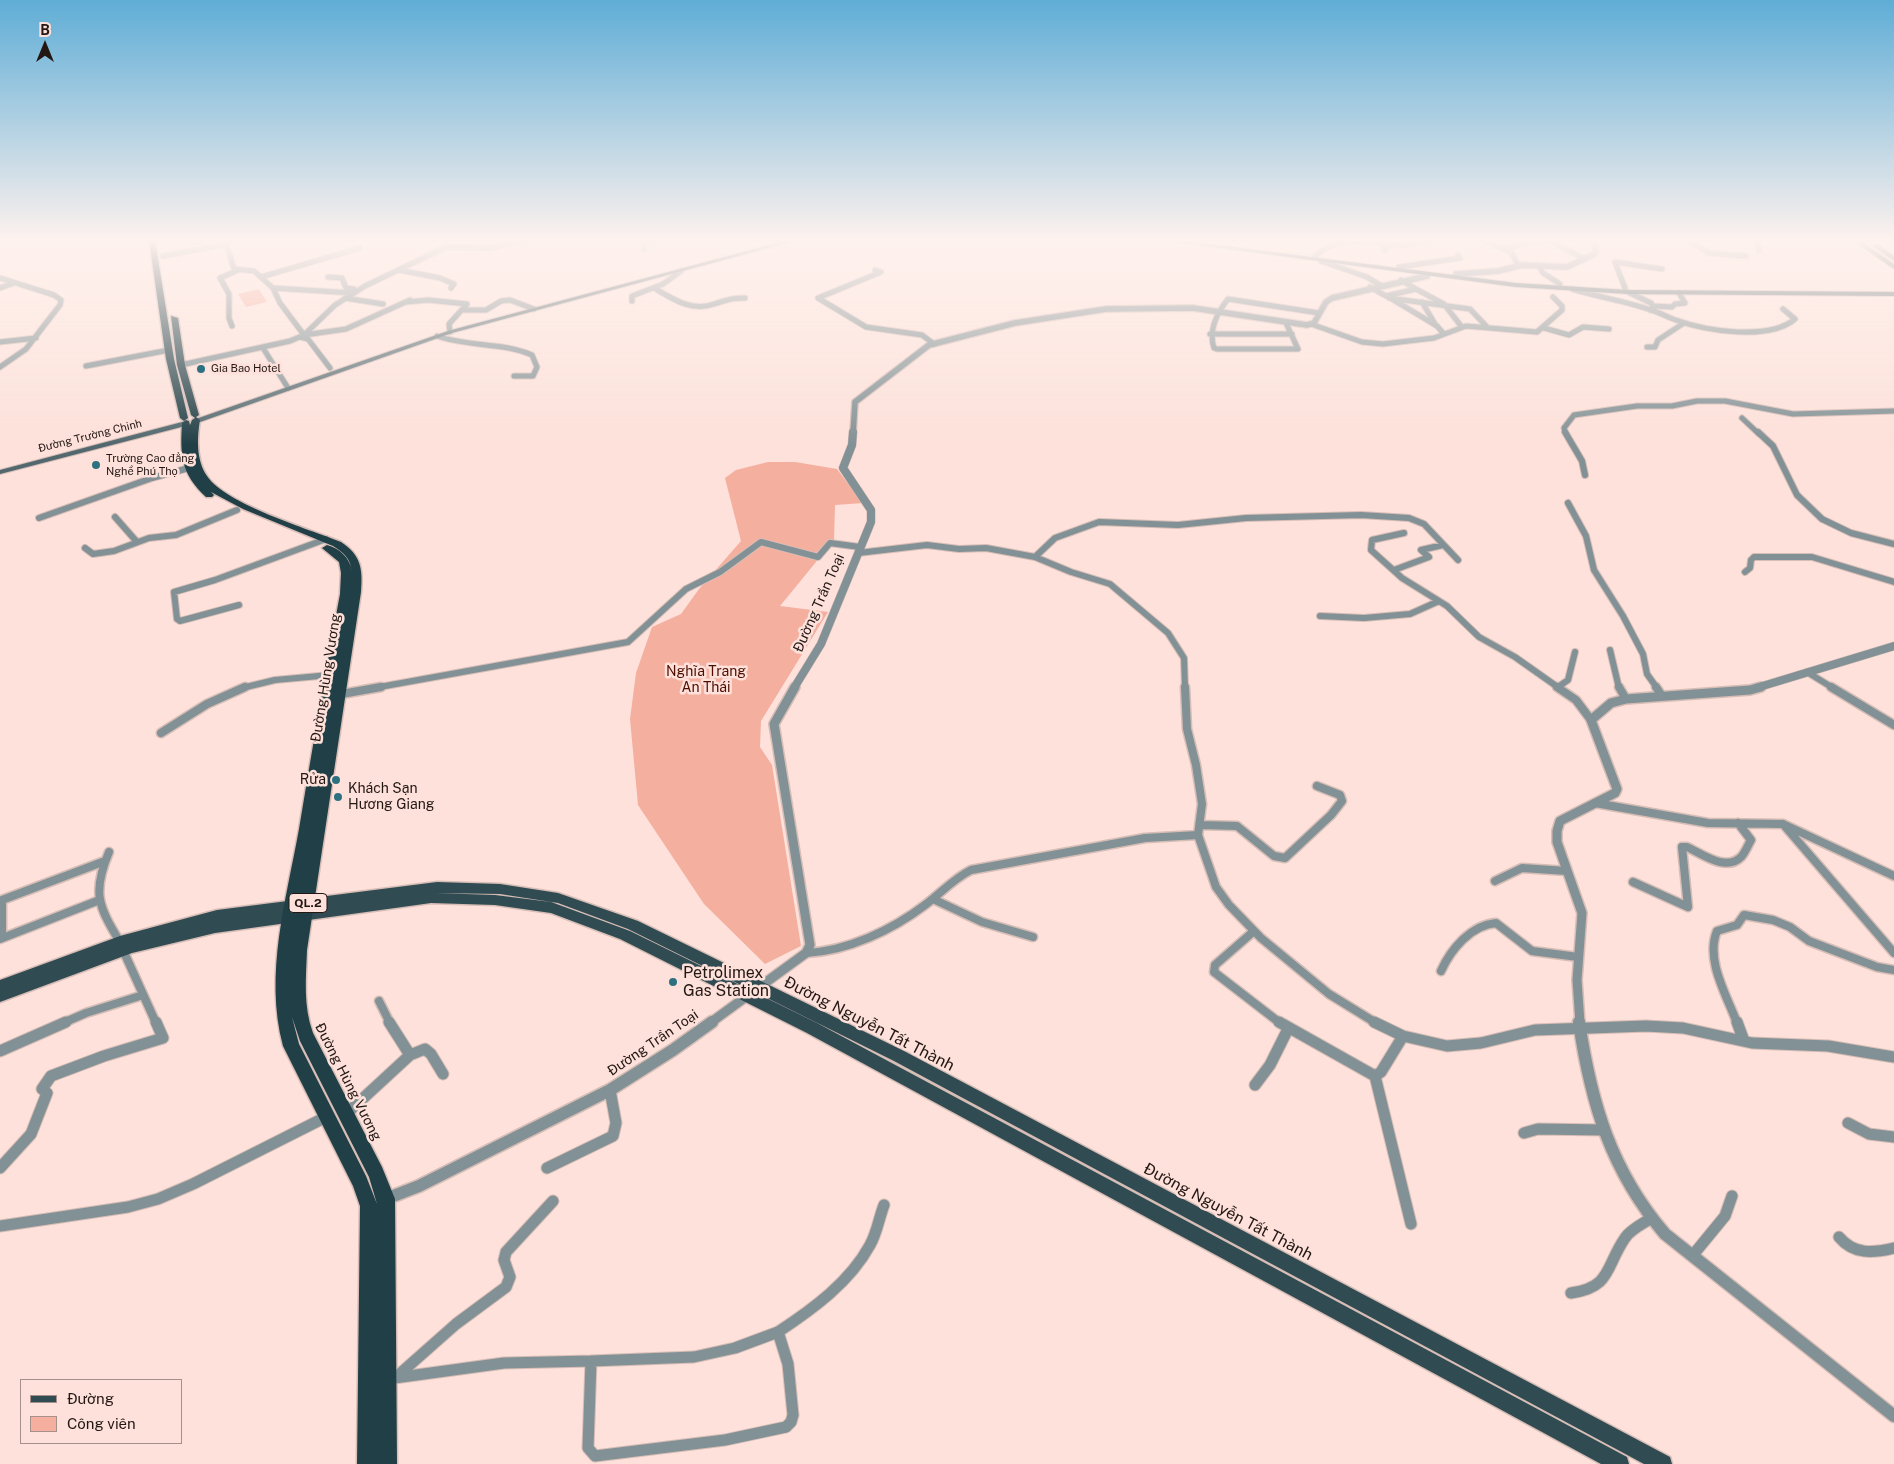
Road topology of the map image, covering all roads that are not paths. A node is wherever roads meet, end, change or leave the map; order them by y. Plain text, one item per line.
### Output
1 (58, 308) edge
2 (163, 308) edge
3 (229, 308) edge
4 (284, 308) edge
5 (333, 308) edge
6 (392, 308) edge
7 (489, 308) edge
8 (526, 308) edge
9 (835, 308) edge
10 (1171, 308) edge
11 (1190, 308) edge
12 (1222, 308) edge
13 (1290, 308) edge
14 (1323, 308) edge
15 (1407, 308) edge
16 (1426, 308) edge
17 (1448, 308) edge
18 (1465, 308) edge
19 (1562, 308) edge
20 (1651, 308) edge
21 (172, 309) dead end
22 (1783, 309) dead end
23 (463, 310) joint
24 (1220, 311) junction
25 (1320, 313) junction
26 (1286, 323) junction
27 (1684, 323) junction
28 (1311, 324) junction
29 (1436, 325) junction
30 (232, 326) dead end
31 (1464, 326) junction
32 (1487, 326) junction
33 (1544, 328) junction
34 (449, 329) junction
35 (1609, 329) dead end
36 (1210, 334) junction
37 (1292, 334) junction
38 (1444, 334) junction
39 (302, 336) junction
40 (437, 336) junction
41 (36, 338) junction
42 (0, 342) edge
43 (934, 344) junction
44 (1647, 347) dead end
45 (264, 348) junction
46 (169, 350) junction
47 (181, 365) junction
48 (86, 366) dead end
49 (0, 367) edge
50 (330, 368) junction
51 (514, 376) dead end
52 (287, 386) junction
53 (1894, 411) edge
54 (1742, 418) dead end
55 (190, 419) junction
56 (0, 467) edge
57 (189, 468) junction
58 (0, 472) edge
59 (1585, 475) dead end
60 (1568, 503) dead end
61 (237, 510) junction
62 (115, 517) dead end
63 (38, 518) dead end
64 (1404, 534) dead end
65 (321, 541) junction
66 (137, 542) junction
67 (1894, 544) edge
68 (1443, 545) junction
69 (85, 548) dead end
70 (859, 550) junction
71 (1035, 557) junction
72 (1458, 560) dead end
73 (1394, 570) junction
74 (1745, 572) dead end
75 (1894, 582) edge
76 (1439, 601) junction
77 (239, 605) dead end
78 (1320, 616) dead end
79 (1894, 646) edge
80 (1610, 650) dead end
81 (1575, 652) dead end
82 (1807, 672) junction
83 (330, 675) junction
84 (1558, 687) junction
85 (334, 696) junction
86 (1662, 696) junction
87 (1626, 699) junction
88 (1590, 720) junction
89 (1894, 725) edge
90 (162, 733) dead end
91 (1317, 786) dead end
92 (1593, 802) junction
93 (1738, 823) junction
94 (1783, 824) junction
95 (1201, 825) junction
96 (1198, 836) junction
97 (109, 852) dead end
98 (105, 862) junction
99 (1567, 870) junction
100 (1894, 876) edge
101 (1495, 881) dead end
102 (1633, 882) dead end
103 (933, 899) junction
104 (97, 901) junction
105 (300, 910) junction
106 (1254, 931) junction
107 (1034, 937) dead end
108 (1, 939) edge
109 (134, 942) junction
110 (806, 953) junction
111 (1894, 953) edge
112 (1578, 957) junction
113 (1894, 970) edge
114 (1441, 971) dead end
115 (25, 982) junction
116 (0, 986) edge
117 (752, 992) junction
118 (143, 995) junction
119 (0, 996) edge
120 (379, 1001) dead end
121 (1288, 1029) junction
122 (1580, 1029) junction
123 (1403, 1036) junction
124 (1744, 1041) junction
125 (0, 1050) edge
126 (410, 1055) junction
127 (1894, 1057) edge
128 (442, 1074) dead end
129 (1375, 1076) junction
130 (1255, 1085) dead end
131 (610, 1090) junction
132 (345, 1115) junction
133 (326, 1117) junction
134 (1848, 1123) dead end
135 (1604, 1130) junction
136 (1524, 1133) dead end
137 (1894, 1137) edge
138 (0, 1168) edge
139 (547, 1168) dead end
140 (1732, 1196) dead end
141 (386, 1199) junction
142 (553, 1201) dead end
143 (884, 1204) dead end
144 (369, 1206) junction
145 (1650, 1219) junction
146 (1411, 1224) dead end
147 (0, 1226) edge
148 (1839, 1237) dead end
149 (1894, 1248) edge
150 (1693, 1256) junction
151 (1572, 1293) dead end
152 (778, 1332) junction
153 (591, 1360) junction
154 (391, 1379) junction
155 (1894, 1416) edge
156 (367, 1464) edge
157 (387, 1464) edge
158 (1620, 1464) edge
159 (1663, 1464) edge

1 - 41 street
2 - 46 highway, Đường Hùng Vương / QL.2
3 - 30 street
4 - 39 street
5 - 39 street
6 - 39 street
7 - 23 street
8 - 34 main road, Đường Trường Chinh
9 - 43 street
10 - 43 street, Đường Trần Toại
11 - 24 street, Đường Trần Toại
12 - 24 street
13 - 25 street
14 - 25 street
15 - 29 street
16 - 29 street
17 - 31 street
18 - 32 street
19 - 33 street
20 - 27 street
21 - 47 highway, Đường Hùng Vương / QL.2
22 - 27 street
23 - 34 street
24 - 26 street, Đường Trần Toại
24 - 36 street
25 - 28 street
26 - 28 street, Đường Trần Toại
26 - 37 street
27 - 44 street
28 - 38 street
29 - 31 street
29 - 38 street
31 - 32 street
31 - 38 street
32 - 33 street
33 - 35 street
34 - 40 main road, Đường Trường Chinh
34 - 50 main road, Đường Trường Chinh
36 - 37 street
36 - 37 street
39 - 45 street
39 - 50 street
40 - 51 street
40 - 52 main road, Đường Trường Chinh
41 - 42 street
41 - 49 street
43 - 70 street, Đường Trần Toại
45 - 47 street
45 - 52 street
46 - 48 street
46 - 55 highway, Đường Hùng Vương / QL.2
47 - 55 highway, Đường Hùng Vương / QL.2
50 - 52 main road, Đường Trường Chinh
52 - 55 main road, Đường Trường Chinh
53 - 59 street
54 - 67 street
55 - 56 main road, Đường Trường Chinh
55 - 57 highway, Đường Hùng Vương / QL.2
55 - 58 main road, Đường Trường Chinh
55 - 65 highway, Đường Hùng Vương / QL.2
57 - 61 highway, Đường Hùng Vương / QL.2
57 - 63 street
60 - 86 street
61 - 65 highway, Đường Hùng Vương / QL.2
61 - 66 street
62 - 66 street
64 - 73 street
65 - 77 street
65 - 83 highway, Đường Hùng Vương / QL.2
65 - 85 highway, Đường Hùng Vương / QL.2
66 - 69 street
68 - 71 street
68 - 72 street
68 - 73 street
70 - 71 street
70 - 85 street
70 - 110 street, Đường Trần Toại
71 - 95 street
73 - 76 street
74 - 75 street
76 - 78 street
76 - 84 street
79 - 82 street
80 - 87 street
81 - 84 street
82 - 86 street
82 - 89 street
83 - 85 highway, Đường Hùng Vương / QL.2
83 - 90 street
84 - 88 street
85 - 105 highway, Đường Hùng Vương / QL.2
86 - 87 street
87 - 88 street
88 - 92 street
91 - 95 street
92 - 93 street
92 - 99 street
93 - 94 street
93 - 102 street
94 - 100 street
94 - 111 street
95 - 96 street
96 - 103 street
96 - 106 street
97 - 98 street
98 - 104 street
98 - 108 street
99 - 101 street
99 - 112 street
103 - 107 street
103 - 110 street
104 - 108 street
104 - 109 street
105 - 109 main road, Đường Nguyễn Tất Thành
105 - 117 main road, Đường Nguyễn Tất Thành
105 - 132 highway, Đường Hùng Vương / QL.2
105 - 133 highway, Đường Hùng Vương / QL.2
106 - 121 street
106 - 123 street
109 - 115 main road, Đường Nguyễn Tất Thành
109 - 118 street
110 - 117 street, Đường Trần Toại
112 - 114 street
112 - 122 street
113 - 124 street
115 - 116 main road, Đường Nguyễn Tất Thành
115 - 119 main road, Đường Nguyễn Tất Thành
117 - 131 street, Đường Trần Toại
117 - 158 main road, Đường Nguyễn Tất Thành
117 - 159 main road, Đường Nguyễn Tất Thành
118 - 125 street
118 - 138 street
120 - 126 street
121 - 129 street
121 - 130 street
122 - 123 street
122 - 124 street
122 - 135 street
123 - 129 street
124 - 127 street
126 - 128 street
126 - 132 street
129 - 146 street
131 - 139 street
131 - 141 street, Đường Trần Toại
132 - 141 highway, Đường Hùng Vương / QL.2
133 - 144 highway, Đường Hùng Vương / QL.2
133 - 147 street
134 - 137 street
135 - 136 street
135 - 145 street
140 - 150 street
141 - 144 street, Đường Trần Toại
141 - 154 highway, Đường Hùng Vương / QL.2
142 - 154 street
143 - 152 street
144 - 156 highway, Đường Hùng Vương / QL.2
145 - 150 street
145 - 151 street
148 - 149 street
150 - 155 street
152 - 153 street
152 - 153 street
153 - 154 street
154 - 157 highway, Đường Hùng Vương / QL.2

